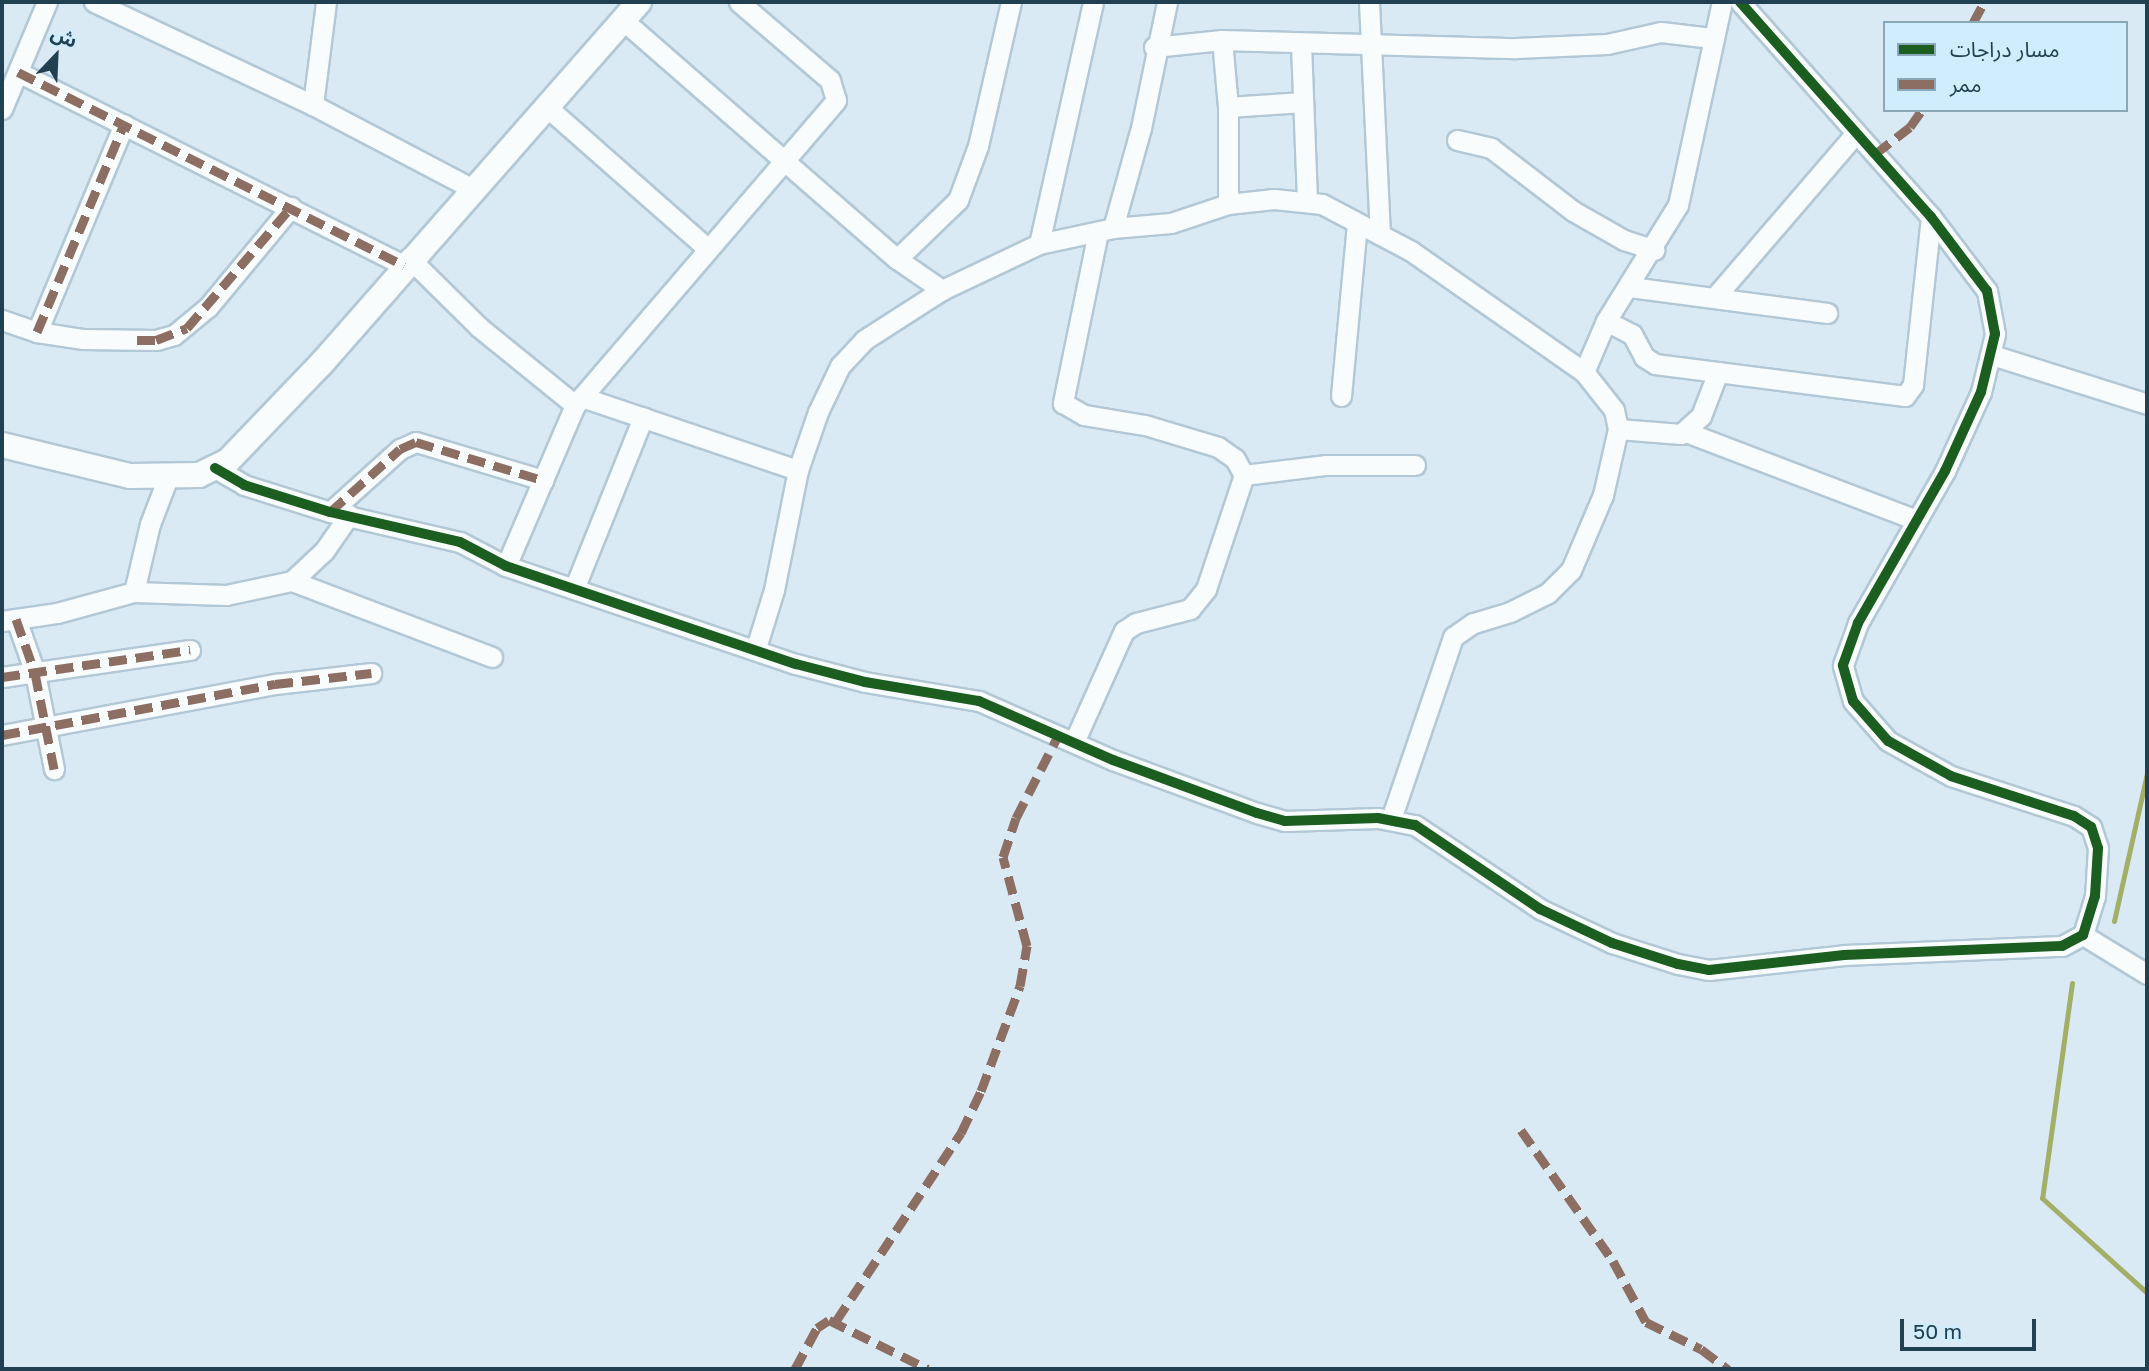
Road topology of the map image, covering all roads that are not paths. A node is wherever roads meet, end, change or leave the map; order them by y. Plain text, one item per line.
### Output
1 (47, 2) edge
2 (94, 2) edge
3 (326, 2) edge
4 (639, 2) edge
5 (739, 2) edge
6 (1011, 2) edge
7 (1093, 2) edge
8 (1167, 2) edge
9 (1369, 2) edge
10 (1722, 2) edge
11 (1740, 2) edge
12 (624, 21) junction
13 (1712, 38) junction
14 (1222, 40) junction
15 (1301, 44) junction
16 (1154, 47) junction
17 (1374, 47) junction
18 (18, 72) junction
19 (1303, 102) junction
20 (313, 105) junction
21 (1228, 107) junction
22 (548, 108) junction
23 (2, 109) edge
24 (124, 124) junction
25 (1856, 133) junction
26 (1457, 140) dead end
27 (784, 162) junction
28 (473, 189) junction
29 (1307, 200) junction
30 (1228, 204) junction
31 (291, 207) junction
32 (1931, 217) junction
33 (1357, 224) junction
34 (1105, 230) junction
35 (1380, 235) junction
36 (1039, 244) junction
37 (707, 248) junction
38 (1654, 250) junction
39 (897, 259) junction
40 (407, 262) junction
41 (1630, 287) junction
42 (942, 290) junction
43 (1715, 297) junction
44 (1827, 313) dead end
45 (2, 320) edge
46 (1606, 321) junction
47 (37, 332) junction
48 (1992, 355) junction
49 (1584, 372) junction
50 (1718, 372) junction
51 (1341, 396) dead end
52 (578, 401) junction
53 (2147, 404) edge
54 (643, 417) junction
55 (1618, 429) junction
56 (1686, 432) junction
57 (2, 445) edge
58 (1415, 465) dead end
59 (215, 468) junction
60 (798, 470) junction
61 (1244, 475) junction
62 (168, 477) junction
63 (543, 480) junction
64 (339, 514) junction
65 (1916, 520) junction
66 (506, 566) junction
67 (292, 581) junction
68 (574, 589) junction
69 (134, 592) junction
70 (9, 620) edge
71 (756, 648) junction
72 (190, 650) dead end
73 (492, 657) dead end
74 (35, 673) junction
75 (371, 673) dead end
76 (2, 677) edge
77 (43, 729) junction
78 (2, 735) edge
79 (1074, 742) junction
80 (54, 769) dead end
81 (1391, 819) junction
82 (2082, 935) junction
83 (2147, 974) edge

1 - 18 street
2 - 20 street
3 - 20 street
4 - 12 street
5 - 27 street
6 - 39 street
7 - 36 street
8 - 16 street
9 - 17 street
10 - 13 street
11 - 25 street
12 - 22 street
12 - 27 street
13 - 17 street
13 - 38 street
14 - 15 street
14 - 16 street
14 - 21 street
15 - 17 street
15 - 19 street
16 - 34 street
17 - 35 street
18 - 23 street
18 - 24 street
19 - 21 street
19 - 29 street
20 - 28 street
21 - 30 street
22 - 28 street
22 - 37 street
24 - 31 street
24 - 47 street
25 - 32 street
25 - 43 street
26 - 38 street
27 - 37 street
27 - 39 street
28 - 40 street
29 - 30 street
29 - 33 street
30 - 34 street
31 - 40 street
31 - 47 street
32 - 48 street
32 - 50 street
33 - 35 street
33 - 51 street
34 - 36 street
34 - 61 street
35 - 49 street
36 - 42 street
37 - 52 street
38 - 41 street
39 - 42 street
40 - 52 street
40 - 59 street
41 - 43 street
41 - 46 street
42 - 60 street
43 - 44 street
45 - 47 street
46 - 49 street
46 - 50 street
48 - 53 street
48 - 65 street
49 - 55 street
50 - 56 street
52 - 54 street
52 - 63 street
54 - 60 street
54 - 68 street
55 - 56 street
55 - 81 street
56 - 65 street
57 - 62 street
58 - 61 street
59 - 62 street
59 - 64 street
60 - 71 street
61 - 79 street
62 - 69 street
63 - 64 street
63 - 66 street
64 - 66 street
64 - 67 street
65 - 82 street
66 - 68 street
67 - 69 street
67 - 73 street
68 - 71 street
69 - 70 street
70 - 74 street
71 - 79 street
72 - 74 street
74 - 76 street
74 - 77 street
75 - 77 street
77 - 78 street
77 - 80 street
79 - 81 street
81 - 82 street
82 - 83 street

